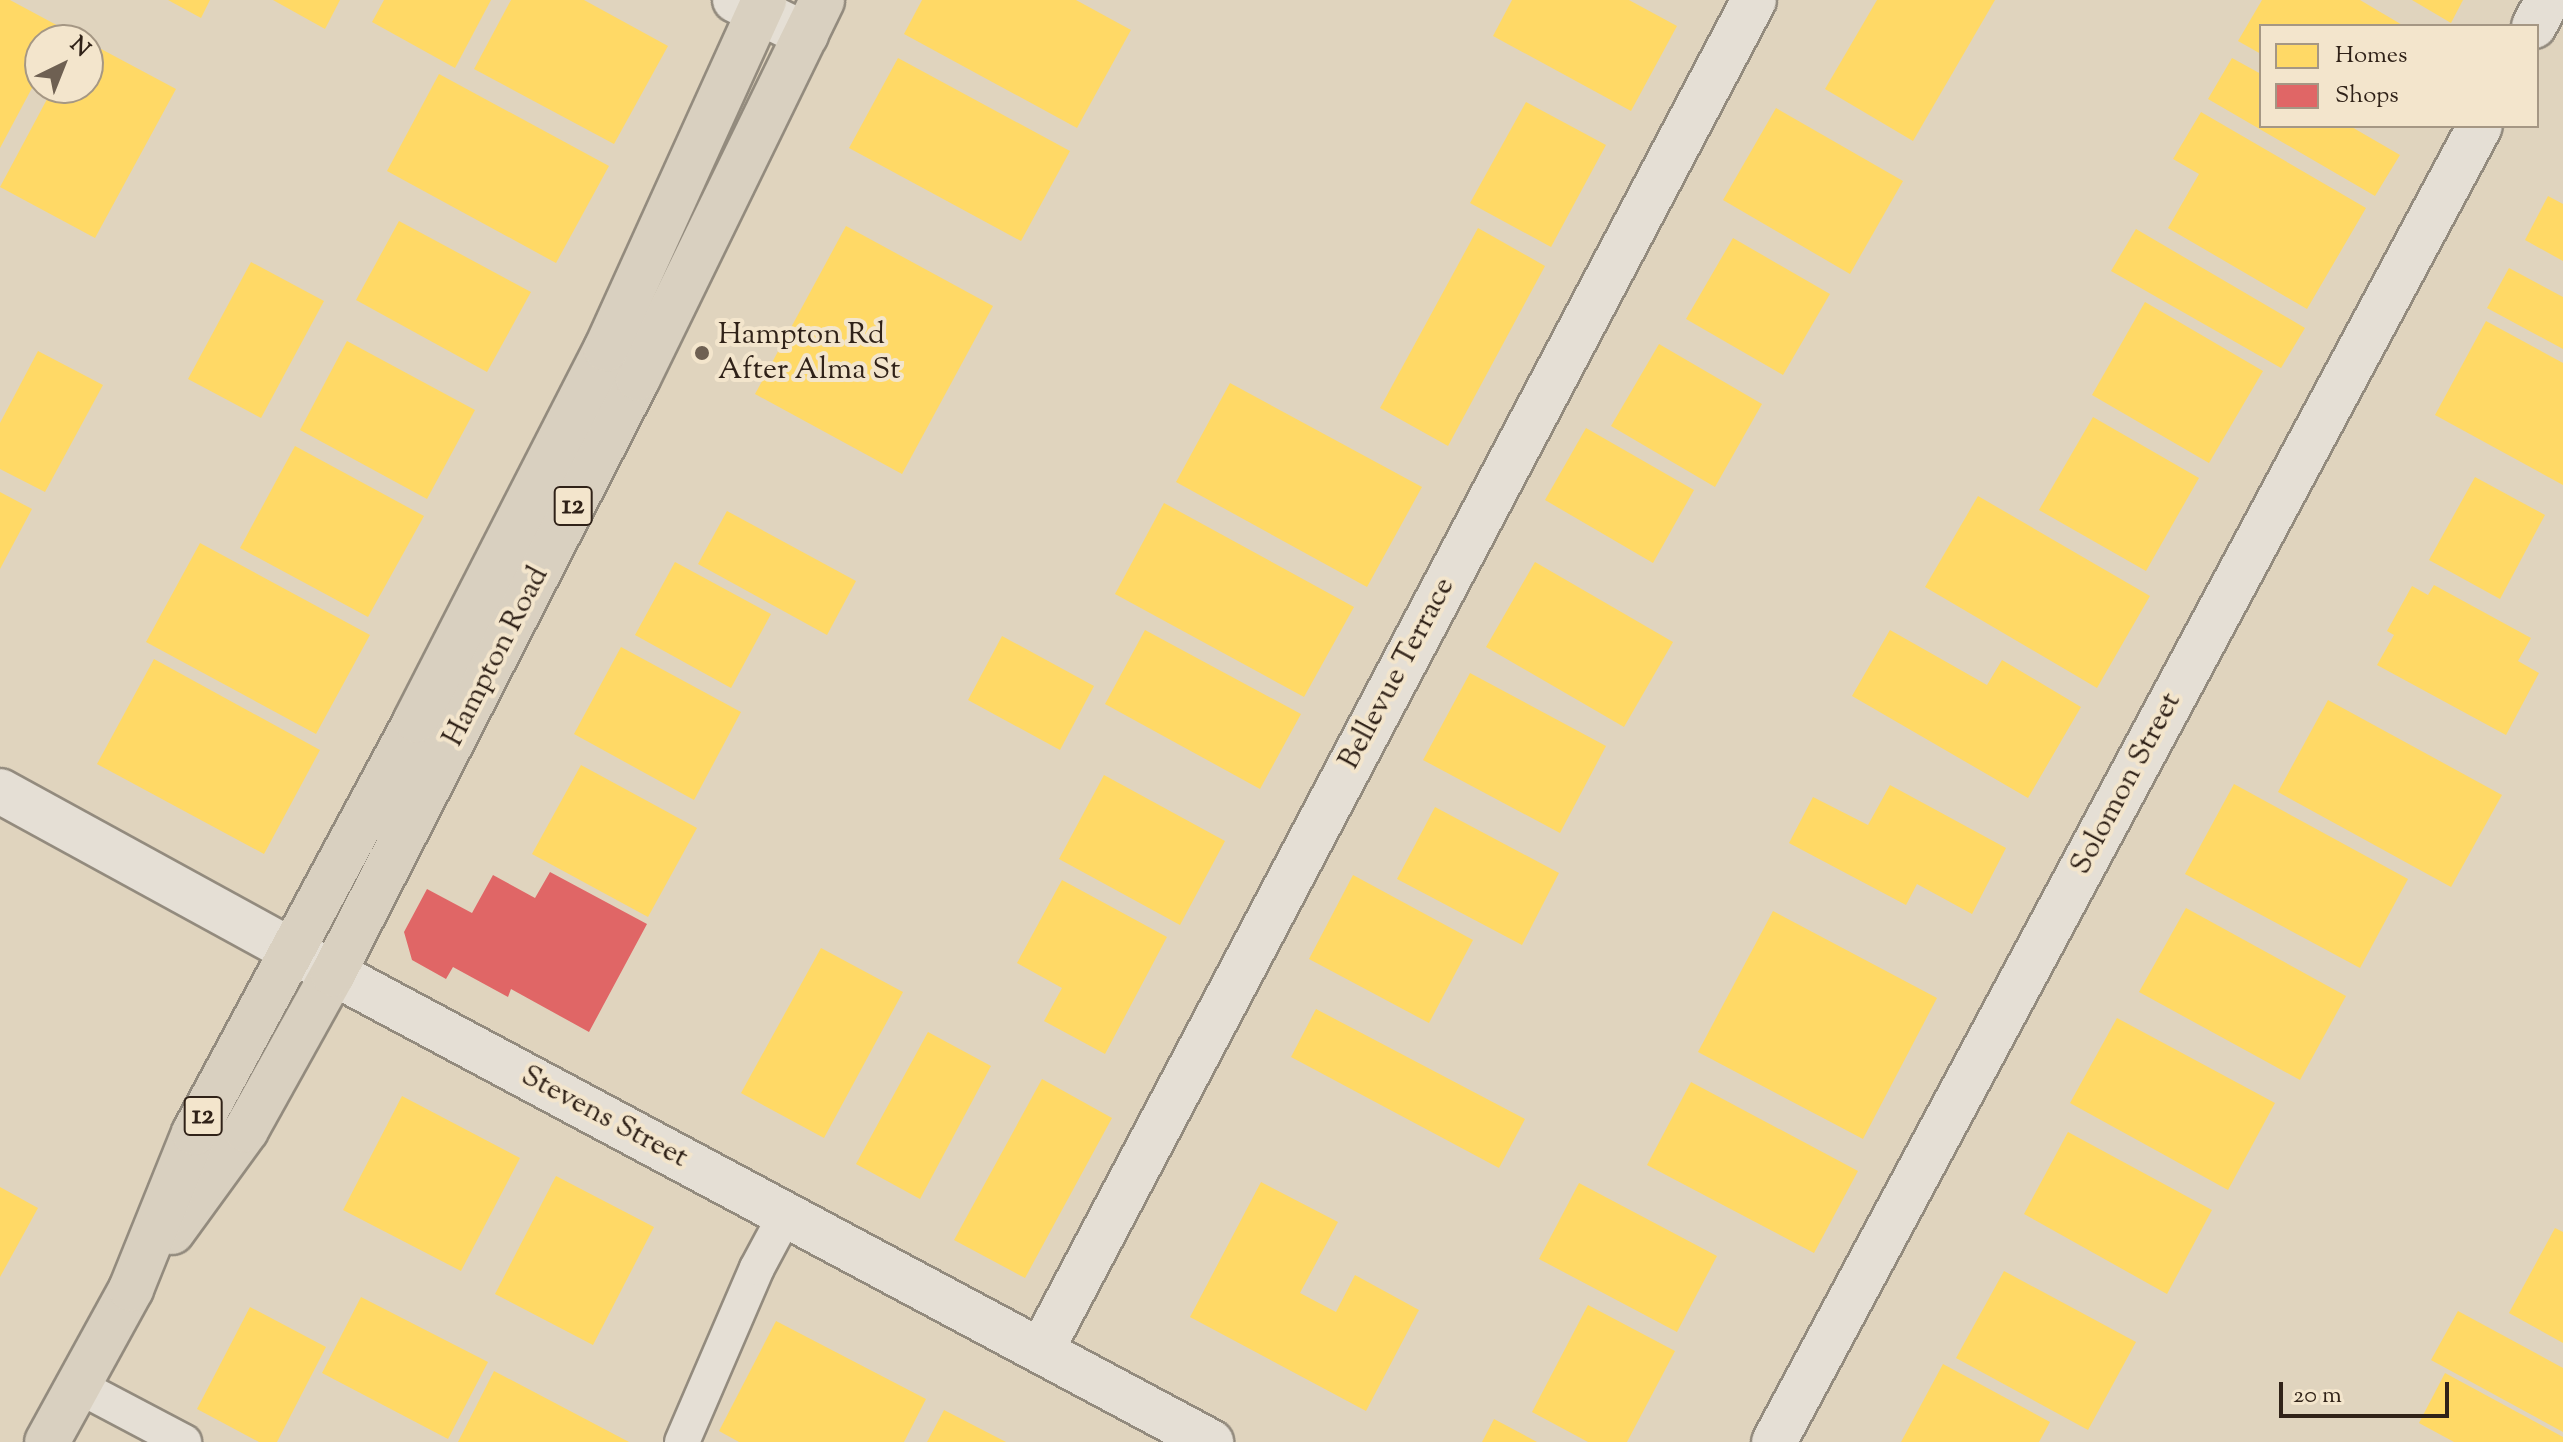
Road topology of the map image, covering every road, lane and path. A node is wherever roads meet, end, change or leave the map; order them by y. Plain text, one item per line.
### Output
1 (1754, 0) edge
2 (2548, 0) edge
3 (752, 4) edge
4 (814, 18) edge
5 (2535, 24) edge
6 (2479, 128) edge
7 (0, 791) edge
8 (294, 952) junction
9 (333, 974) junction
10 (786, 1214) junction
11 (131, 1289) junction
12 (1042, 1349) junction
13 (78, 1386) junction
14 (47, 1442) edge
15 (184, 1442) edge
16 (682, 1442) edge
17 (1211, 1442) edge
18 (1774, 1442) edge

1 - 12 street, Bellevue Terrace
2 - 5 street
3 - 4 street
3 - 8 main road, Hampton Road / 12
4 - 9 main road, Hampton Road / 12
6 - 18 street, Solomon Street
7 - 8 street, Stevens Street
8 - 9 street, Stevens Street
8 - 11 main road, Hampton Road / 12
9 - 10 street, Stevens Street
9 - 11 main road, Hampton Road / 12
10 - 12 street, Stevens Street
10 - 16 lane
11 - 13 main road, Hampton Road / 12
12 - 17 street, Stevens Street
13 - 14 main road, Hampton Road / 12
13 - 15 lane

